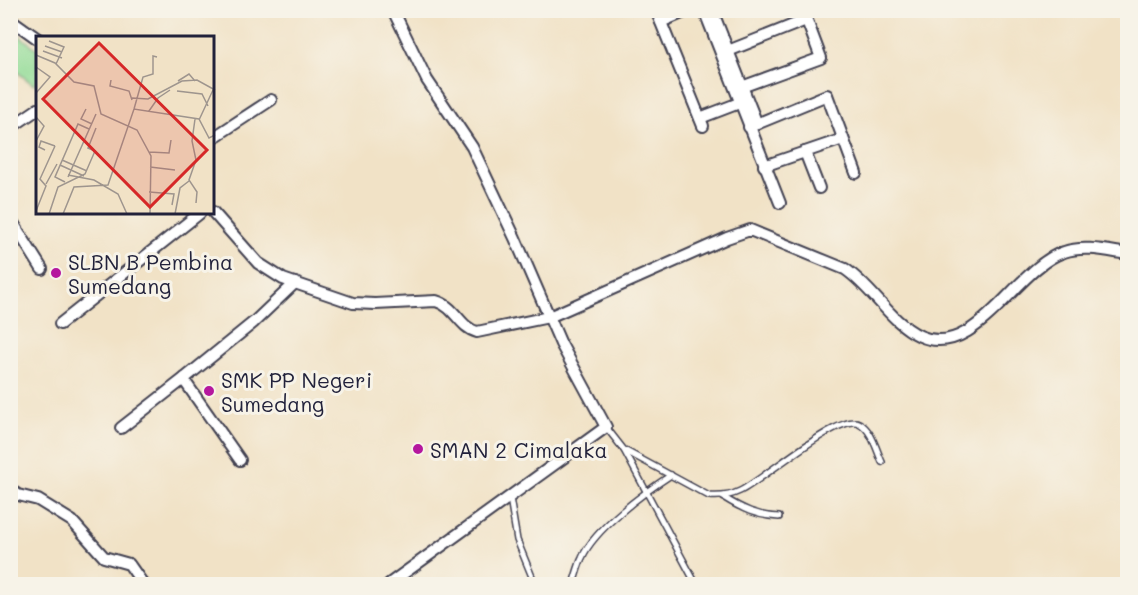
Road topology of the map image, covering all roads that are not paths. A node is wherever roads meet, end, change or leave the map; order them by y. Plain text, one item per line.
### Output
1 (393, 10) edge
2 (656, 10) edge
3 (689, 10) edge
4 (725, 10) edge
5 (709, 13) edge
6 (805, 15) edge
7 (12, 22) edge
8 (661, 22) junction
9 (36, 38) edge
10 (725, 52) junction
11 (739, 88) junction
12 (271, 100) dead end
13 (746, 103) junction
14 (36, 110) edge
15 (753, 125) junction
16 (10, 128) edge
17 (214, 137) edge
18 (843, 139) junction
19 (805, 152) junction
20 (764, 166) junction
21 (856, 173) dead end
22 (819, 188) dead end
23 (780, 203) dead end
24 (214, 213) edge
25 (199, 214) edge
26 (10, 218) edge
27 (1128, 254) edge
28 (42, 269) dead end
29 (295, 283) junction
30 (549, 317) junction
31 (60, 324) dead end
32 (185, 378) junction
33 (606, 427) junction
34 (121, 428) dead end
35 (624, 450) junction
36 (240, 460) dead end
37 (882, 462) dead end
38 (671, 475) junction
39 (10, 489) edge
40 (647, 492) junction
41 (723, 497) junction
42 (510, 498) junction
43 (779, 517) dead end
44 (143, 585) edge
45 (389, 585) edge
46 (535, 585) edge
47 (573, 585) edge
48 (696, 585) edge

1 - 30 street
2 - 8 street
3 - 8 street
4 - 5 street
5 - 10 street
6 - 10 street
6 - 11 street
7 - 9 street
8 - 13 street
10 - 11 street
11 - 13 street
12 - 17 street
13 - 15 street
14 - 16 street
15 - 18 street
15 - 20 street
18 - 19 street
18 - 21 street
19 - 20 street
19 - 22 street
20 - 23 street
24 - 29 street
25 - 31 street
26 - 28 street
27 - 30 street
29 - 30 street
29 - 32 street
30 - 33 street
32 - 34 street
32 - 36 street
33 - 35 lane
33 - 42 street
35 - 38 lane
35 - 40 lane
37 - 41 lane
38 - 40 lane
38 - 41 lane
39 - 44 street
40 - 47 lane
40 - 48 lane
41 - 43 lane
42 - 45 street
42 - 46 lane

